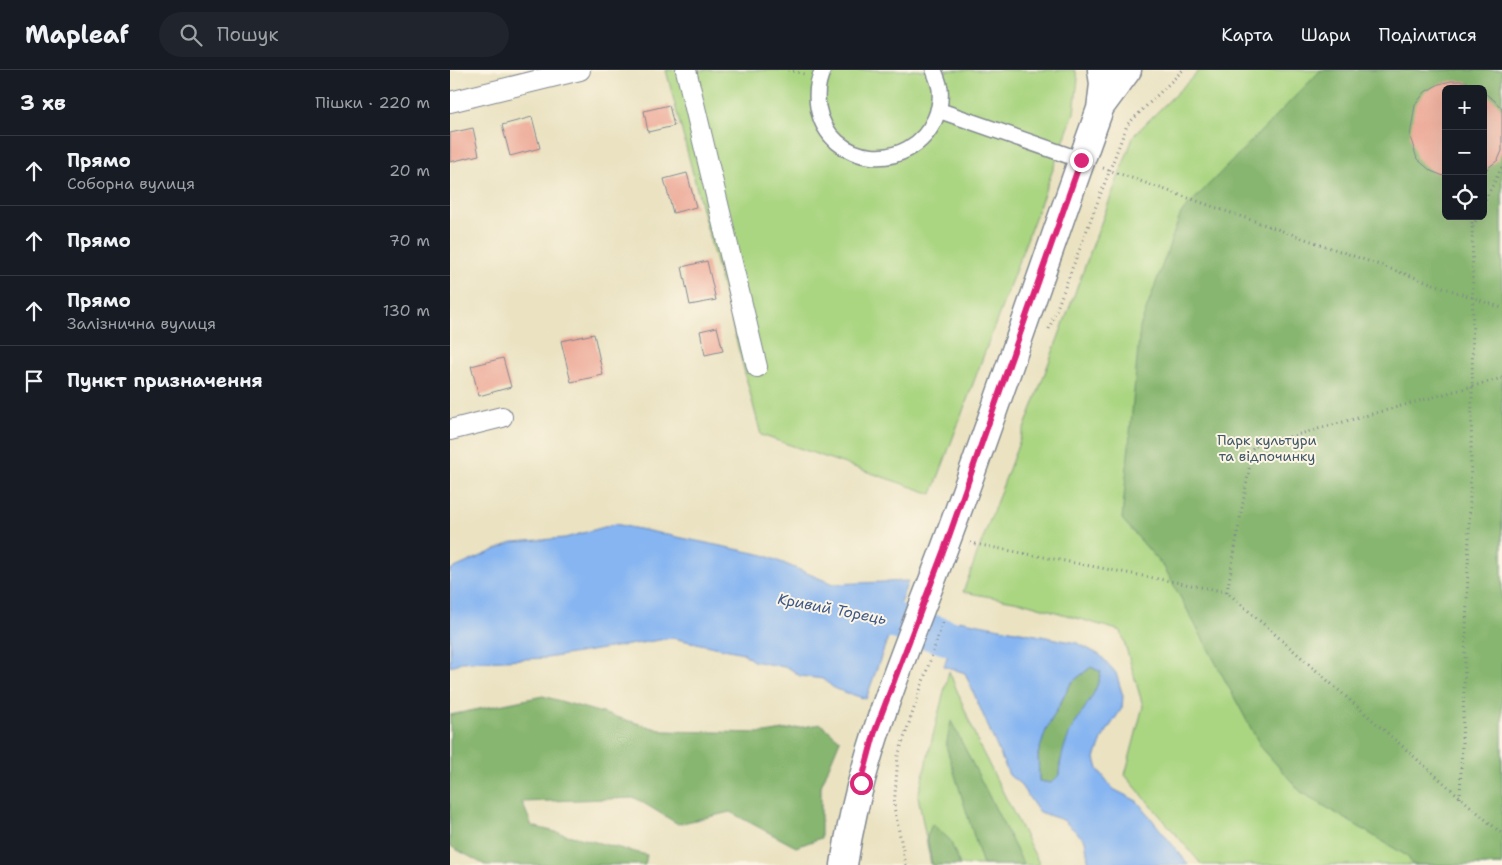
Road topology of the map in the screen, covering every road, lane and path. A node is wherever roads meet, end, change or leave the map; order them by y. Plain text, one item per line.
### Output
1 (580, 70) edge
2 (686, 70) edge
3 (823, 70) edge
4 (934, 70) edge
5 (1101, 70) edge
6 (1128, 70) edge
7 (1183, 70) edge
8 (450, 102) edge
9 (1100, 109) junction
10 (938, 110) junction
11 (1081, 160) junction
12 (1502, 167) edge
13 (1110, 170) junction
14 (1487, 196) edge
15 (1472, 220) edge
16 (1476, 220) edge
17 (1472, 229) junction
18 (1473, 298) junction
19 (1502, 308) edge
20 (1049, 329) dead end
21 (758, 367) dead end
22 (1502, 378) edge
23 (1473, 385) junction
24 (502, 418) dead end
25 (450, 430) edge
26 (960, 537) junction
27 (1227, 592) junction
28 (945, 617) dead end
29 (1460, 798) junction
30 (1502, 834) edge
31 (844, 865) edge
32 (906, 865) edge

1 - 8 street
2 - 21 street
3 - 10 street
4 - 10 street
5 - 9 street
6 - 9 street
7 - 13 path
9 - 11 street
10 - 11 street
11 - 13 path
11 - 26 street
12 - 14 path
13 - 18 path
13 - 20 path
15 - 17 path
16 - 17 path
17 - 18 path
18 - 19 path
18 - 23 path
22 - 23 path
23 - 27 path
23 - 29 path
24 - 25 street
26 - 27 path
26 - 31 street
27 - 29 path
28 - 32 path
29 - 30 path

